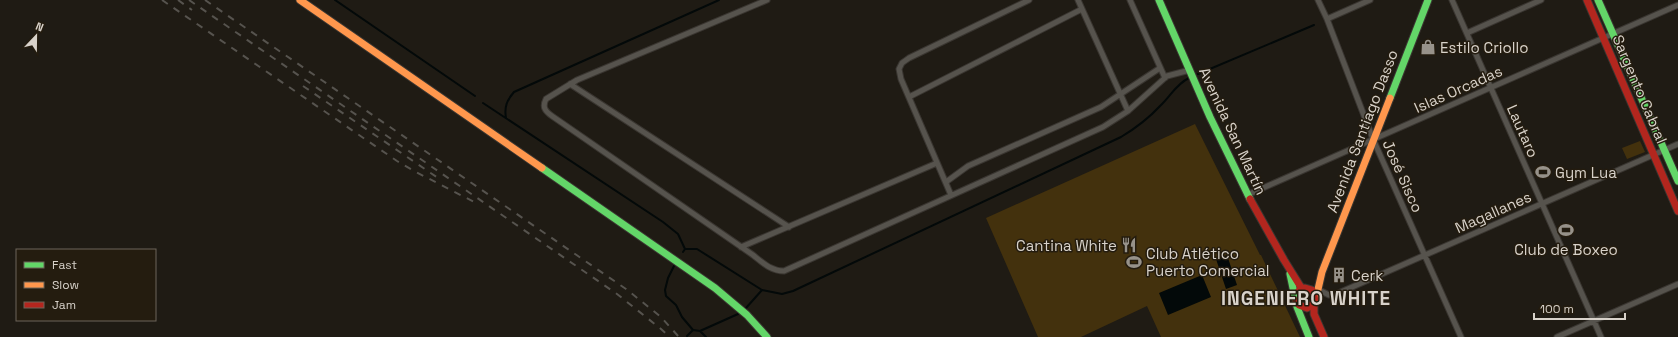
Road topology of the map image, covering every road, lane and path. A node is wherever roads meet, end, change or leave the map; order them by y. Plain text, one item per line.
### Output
1 (300, 0) edge
2 (767, 0) edge
3 (1028, 0) edge
4 (1079, 0) edge
5 (1130, 0) edge
6 (1159, 0) edge
7 (1318, 0) edge
8 (1370, 0) edge
9 (1428, 0) edge
10 (1452, 0) edge
11 (1541, 0) edge
12 (1587, 0) edge
13 (1598, 0) edge
14 (1678, 5) edge
15 (1082, 9) junction
16 (1327, 19) junction
17 (1467, 33) junction
18 (1612, 34) junction
19 (1603, 38) junction
20 (1160, 68) junction
21 (1190, 70) junction
22 (1165, 78) junction
23 (570, 84) junction
24 (1490, 87) junction
25 (1120, 94) junction
26 (908, 97) junction
27 (1128, 111) junction
28 (1374, 139) junction
29 (1678, 144) edge
30 (1665, 150) junction
31 (1654, 155) junction
32 (937, 163) junction
33 (946, 182) junction
34 (1678, 182) edge
35 (951, 195) junction
36 (1248, 195) junction
37 (1541, 204) junction
38 (1678, 211) edge
39 (789, 227) junction
40 (741, 247) junction
41 (1425, 256) junction
42 (1289, 270) junction
43 (1322, 272) junction
44 (1678, 284) edge
45 (1303, 288) junction
46 (1318, 289) junction
47 (1296, 300) junction
48 (1315, 301) junction
49 (1593, 321) junction
50 (767, 337) edge
51 (1309, 337) edge
52 (1324, 337) edge
53 (1461, 337) edge
54 (1557, 337) edge
55 (1600, 337) edge

1 - 50 main road
2 - 23 street
3 - 26 street
4 - 15 street
5 - 20 street
6 - 21 main road, Avenida San Martín
7 - 16 street, José Sisco
8 - 16 street
9 - 28 main road, Avenida Santiago Dasso
10 - 17 street, Lautaro
11 - 17 street
12 - 19 main road, Sargento Cabral
13 - 18 main road, Sargento Cabral
14 - 18 street, Islas Orcadas
15 - 25 street
15 - 26 street
16 - 28 street, José Sisco
17 - 24 street, Lautaro
18 - 19 street, Islas Orcadas
18 - 30 main road, Sargento Cabral
19 - 24 street, Islas Orcadas
19 - 31 main road, Sargento Cabral
20 - 22 street
20 - 25 street
21 - 22 street
21 - 36 main road, Avenida San Martín
22 - 27 street
23 - 39 street
23 - 40 street
24 - 28 street, Islas Orcadas
24 - 37 street, Lautaro
25 - 27 street
25 - 33 street
26 - 32 street
27 - 35 street
28 - 36 street, Islas Orcadas
28 - 41 street, José Sisco
28 - 43 main road, Avenida Santiago Dasso
29 - 30 street, Magallanes
30 - 31 street, Magallanes
30 - 34 main road, Sargento Cabral
31 - 37 street, Magallanes
31 - 38 main road, Sargento Cabral
32 - 33 street
32 - 39 street
33 - 35 street
35 - 40 street
36 - 42 main road, Avenida San Martín
37 - 41 street, Magallanes
37 - 49 street, Lautaro
39 - 40 street
41 - 46 street, Magallanes
41 - 53 street, José Sisco
42 - 45 main road, Avenida San Martín
42 - 47 main road, Avenida San Martín
43 - 45 main road, Avenida Santiago Dasso
43 - 46 main road, Avenida Santiago Dasso
44 - 49 street
45 - 47 main road
45 - 48 main road, Avenida San Martín
46 - 48 main road, Avenida Santiago Dasso
47 - 48 main road
47 - 51 main road, Avenida San Martín
48 - 52 main road
49 - 54 street
49 - 55 street, Lautaro

